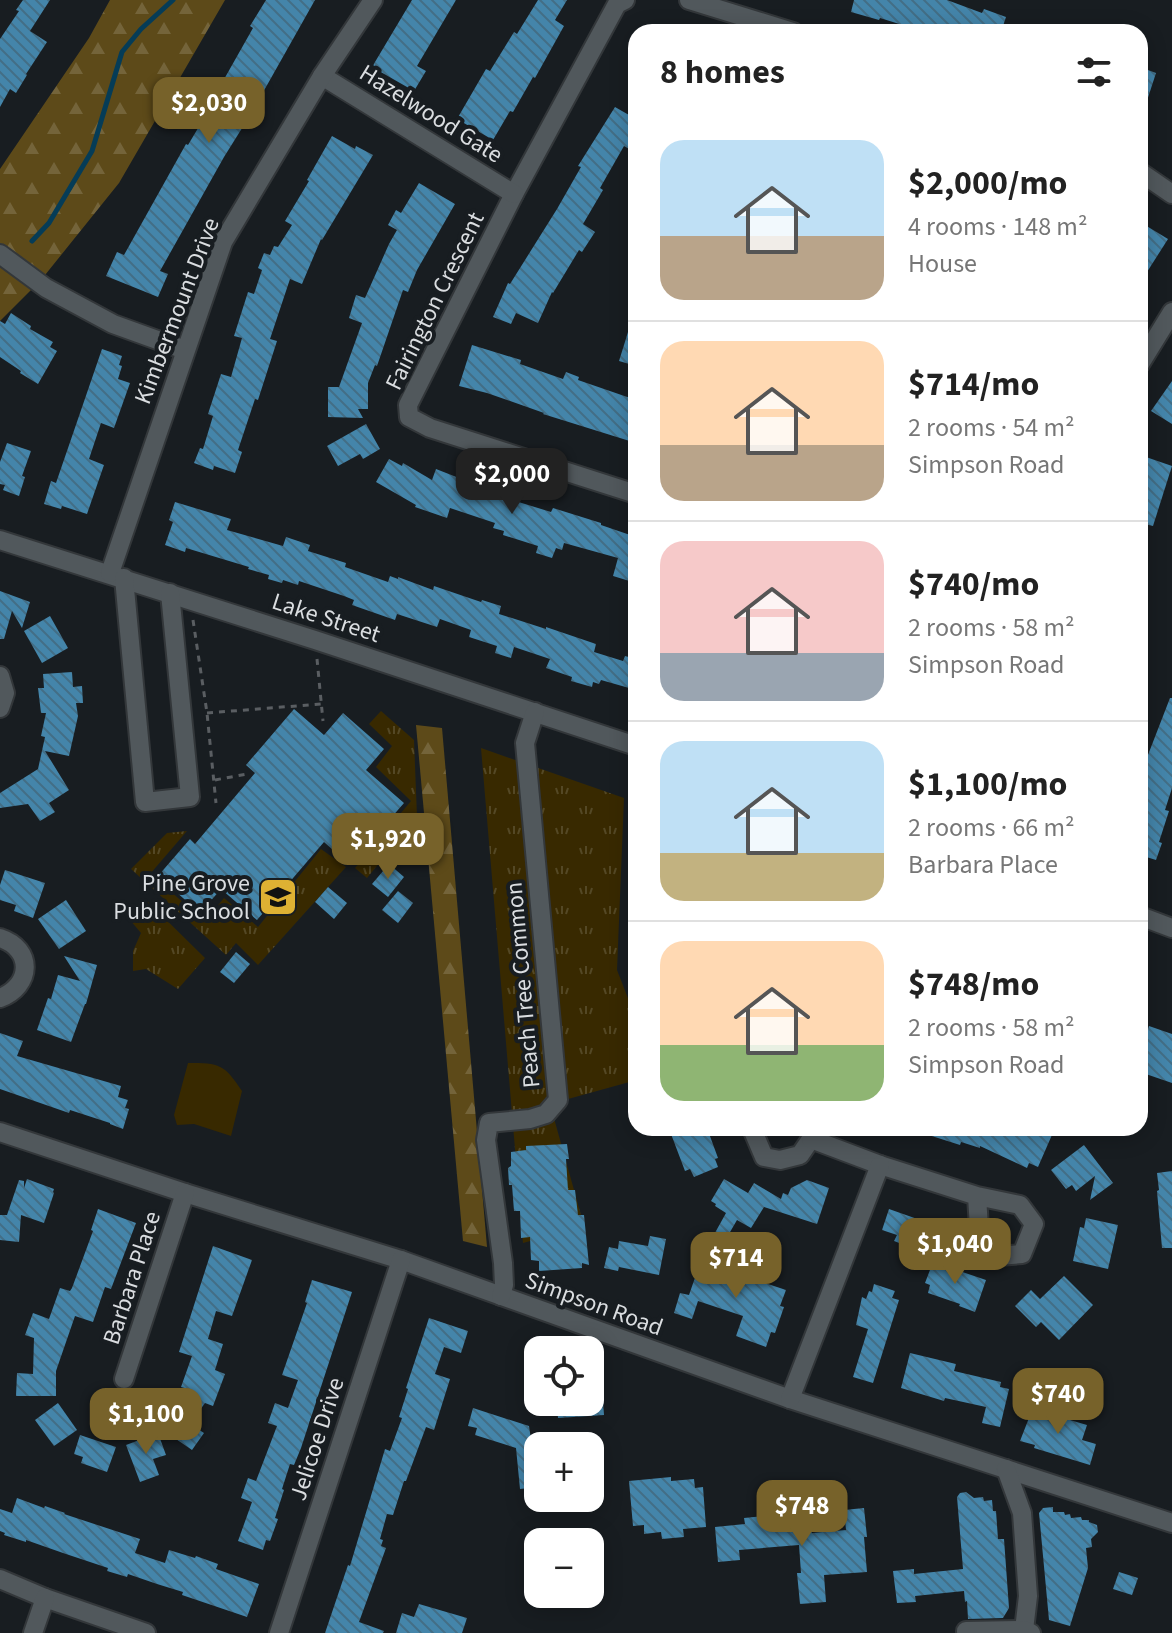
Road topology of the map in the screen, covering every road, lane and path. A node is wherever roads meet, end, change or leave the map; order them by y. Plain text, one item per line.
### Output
1 (373, 0) edge
2 (625, 0) edge
3 (689, 0) edge
4 (767, 24) edge
5 (322, 76) junction
6 (1148, 178) edge
7 (514, 194) junction
8 (1172, 194) edge
9 (0, 254) edge
10 (1171, 316) edge
11 (185, 350) junction
12 (1148, 352) edge
13 (628, 491) edge
14 (0, 540) edge
15 (117, 576) junction
16 (170, 593) junction
17 (191, 600) junction
18 (315, 640) junction
19 (0, 676) edge
20 (321, 704) junction
21 (0, 708) edge
22 (535, 712) junction
23 (207, 713) junction
24 (323, 721) dead end
25 (628, 743) edge
26 (247, 774) dead end
27 (214, 780) junction
28 (216, 803) dead end
29 (1148, 919) edge
30 (1172, 928) edge
31 (0, 938) edge
32 (0, 998) edge
33 (0, 1132) edge
34 (755, 1136) edge
35 (809, 1136) edge
36 (817, 1136) edge
37 (880, 1165) junction
38 (185, 1193) junction
39 (977, 1196) dead end
40 (401, 1260) junction
41 (501, 1296) junction
42 (124, 1379) dead end
43 (790, 1399) junction
44 (1006, 1469) junction
45 (1172, 1523) edge
46 (0, 1579) edge
47 (45, 1598) junction
48 (966, 1631) dead end
49 (1028, 1632) edge
50 (33, 1633) edge
51 (146, 1633) edge
52 (279, 1633) edge

1 - 5 street, Kimbermount Drive
2 - 7 street, Fairington Crescent
3 - 4 street
5 - 7 street, Hazelwood Gate
5 - 11 street, Kimbermount Drive
6 - 8 street
7 - 13 street, Fairington Crescent
9 - 11 street
10 - 12 street
11 - 15 street, Kimbermount Drive
14 - 15 street, Lake Street
15 - 16 street, Lake Street
15 - 16 street
16 - 17 street, Lake Street
17 - 18 street, Lake Street
17 - 23 path
18 - 20 path
18 - 22 street, Lake Street
19 - 21 street
20 - 23 path
20 - 24 path
22 - 25 street, Lake Street
22 - 41 street, Peach Tree Common
23 - 27 path
26 - 27 path
27 - 28 path
29 - 30 street
31 - 32 street
33 - 38 street, Simpson Road
34 - 35 street
36 - 37 street
37 - 39 street
37 - 43 street
38 - 40 street, Simpson Road
38 - 42 street, Barbara Place
40 - 41 street, Simpson Road
40 - 52 street, Jelicoe Drive
41 - 43 street, Simpson Road
43 - 44 street, Simpson Road
44 - 45 street, Simpson Road
44 - 49 street
46 - 47 street
47 - 50 street
47 - 51 street
48 - 49 street

